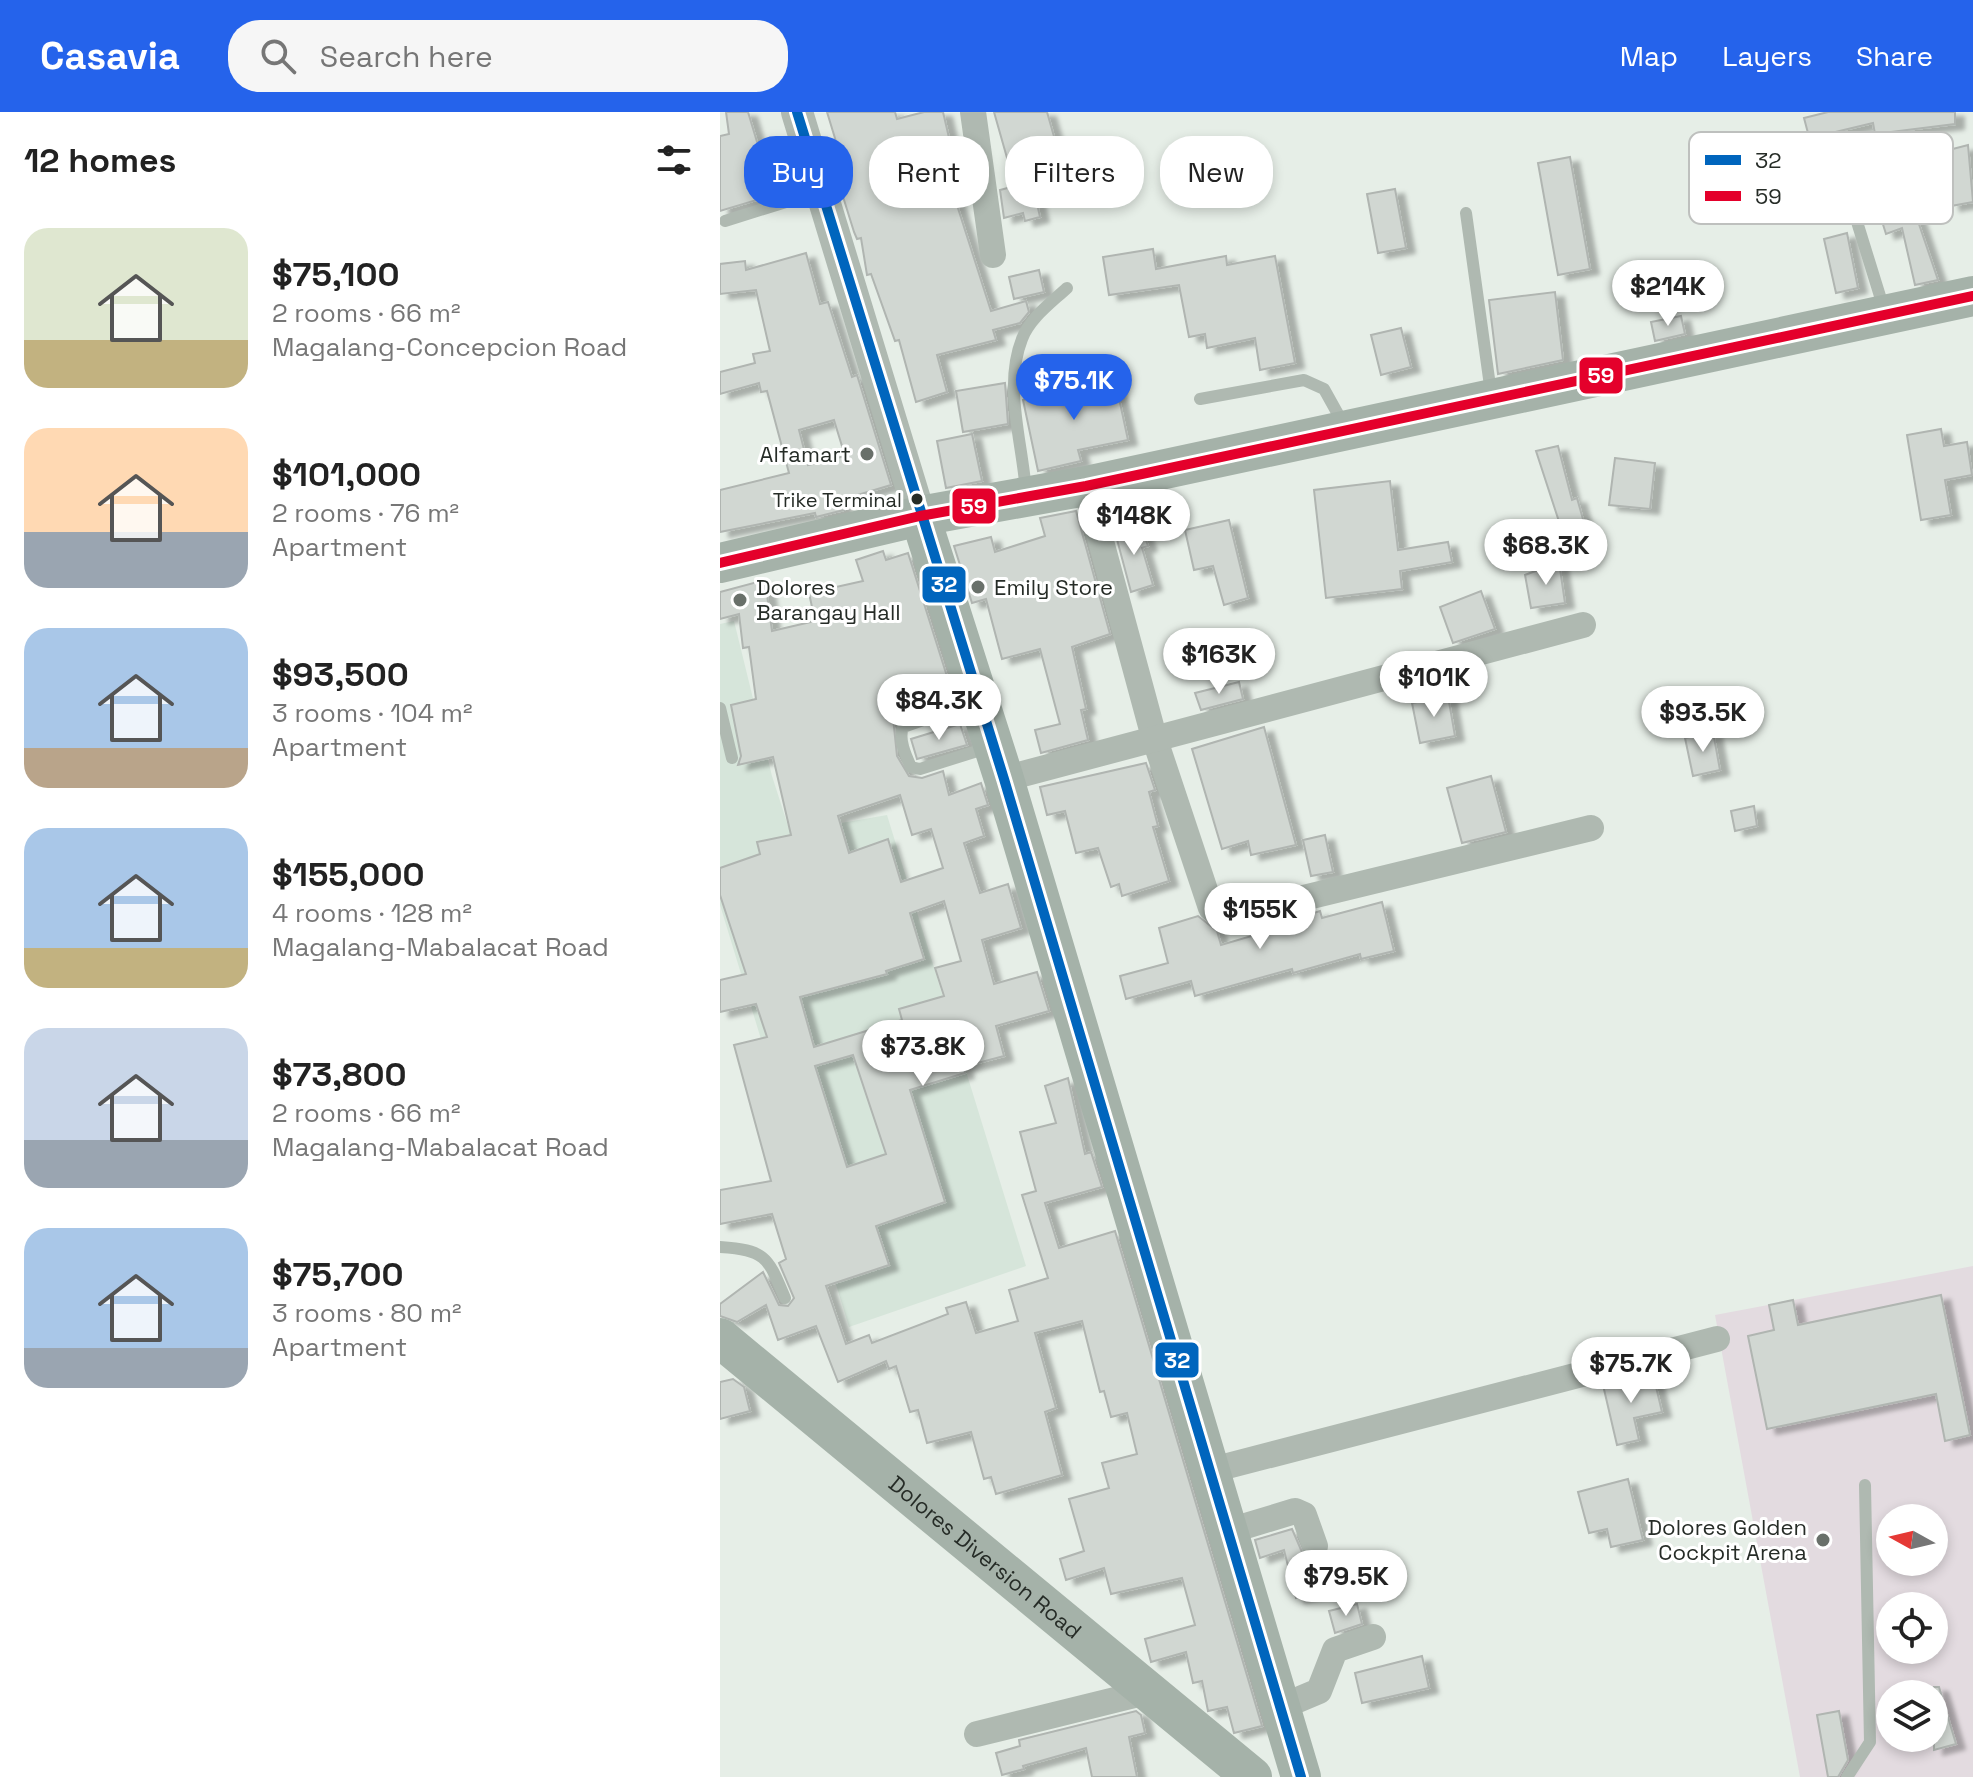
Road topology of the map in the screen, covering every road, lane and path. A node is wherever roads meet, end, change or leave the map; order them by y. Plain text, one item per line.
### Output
1 (797, 112) edge
2 (973, 112) edge
3 (804, 136) edge
4 (767, 208) edge
5 (826, 208) edge
6 (1466, 213) dead end
7 (725, 221) dead end
8 (1858, 224) edge
9 (993, 255) dead end
10 (1067, 288) dead end
11 (1973, 296) edge
12 (1886, 316) junction
13 (1200, 399) dead end
14 (1491, 400) junction
15 (1347, 431) junction
16 (1086, 486) junction
17 (1026, 498) junction
18 (920, 516) junction
19 (720, 563) edge
20 (1583, 625) dead end
21 (980, 700) junction
22 (720, 708) edge
23 (1154, 737) junction
24 (732, 758) dead end
25 (999, 763) junction
26 (1591, 828) dead end
27 (720, 1247) edge
28 (785, 1298) dead end
29 (1717, 1339) dead end
30 (724, 1346) edge
31 (1212, 1470) junction
32 (1865, 1485) dead end
33 (1229, 1531) junction
34 (1315, 1546) dead end
35 (1373, 1637) dead end
36 (1147, 1692) junction
37 (1281, 1707) junction
38 (977, 1734) dead end
39 (1252, 1777) edge
40 (1301, 1777) edge
41 (1847, 1777) edge

1 - 3 street
2 - 9 street
4 - 7 lane
5 - 18 street
6 - 14 lane
8 - 12 lane
10 - 17 lane
11 - 12 main road
12 - 14 main road
13 - 15 lane
14 - 15 main road
15 - 16 main road
16 - 17 main road
16 - 23 street
17 - 18 main road
18 - 19 main road
18 - 21 main road
20 - 23 street
21 - 25 main road
21 - 25 lane
22 - 24 lane
23 - 25 street
23 - 26 street
25 - 31 main road
27 - 28 lane
29 - 31 street
30 - 36 main road, Dolores Diversion Road
31 - 33 main road
32 - 41 lane
33 - 34 street
33 - 37 main road
35 - 37 street
36 - 38 street
36 - 39 main road, Dolores Diversion Road
37 - 40 main road

